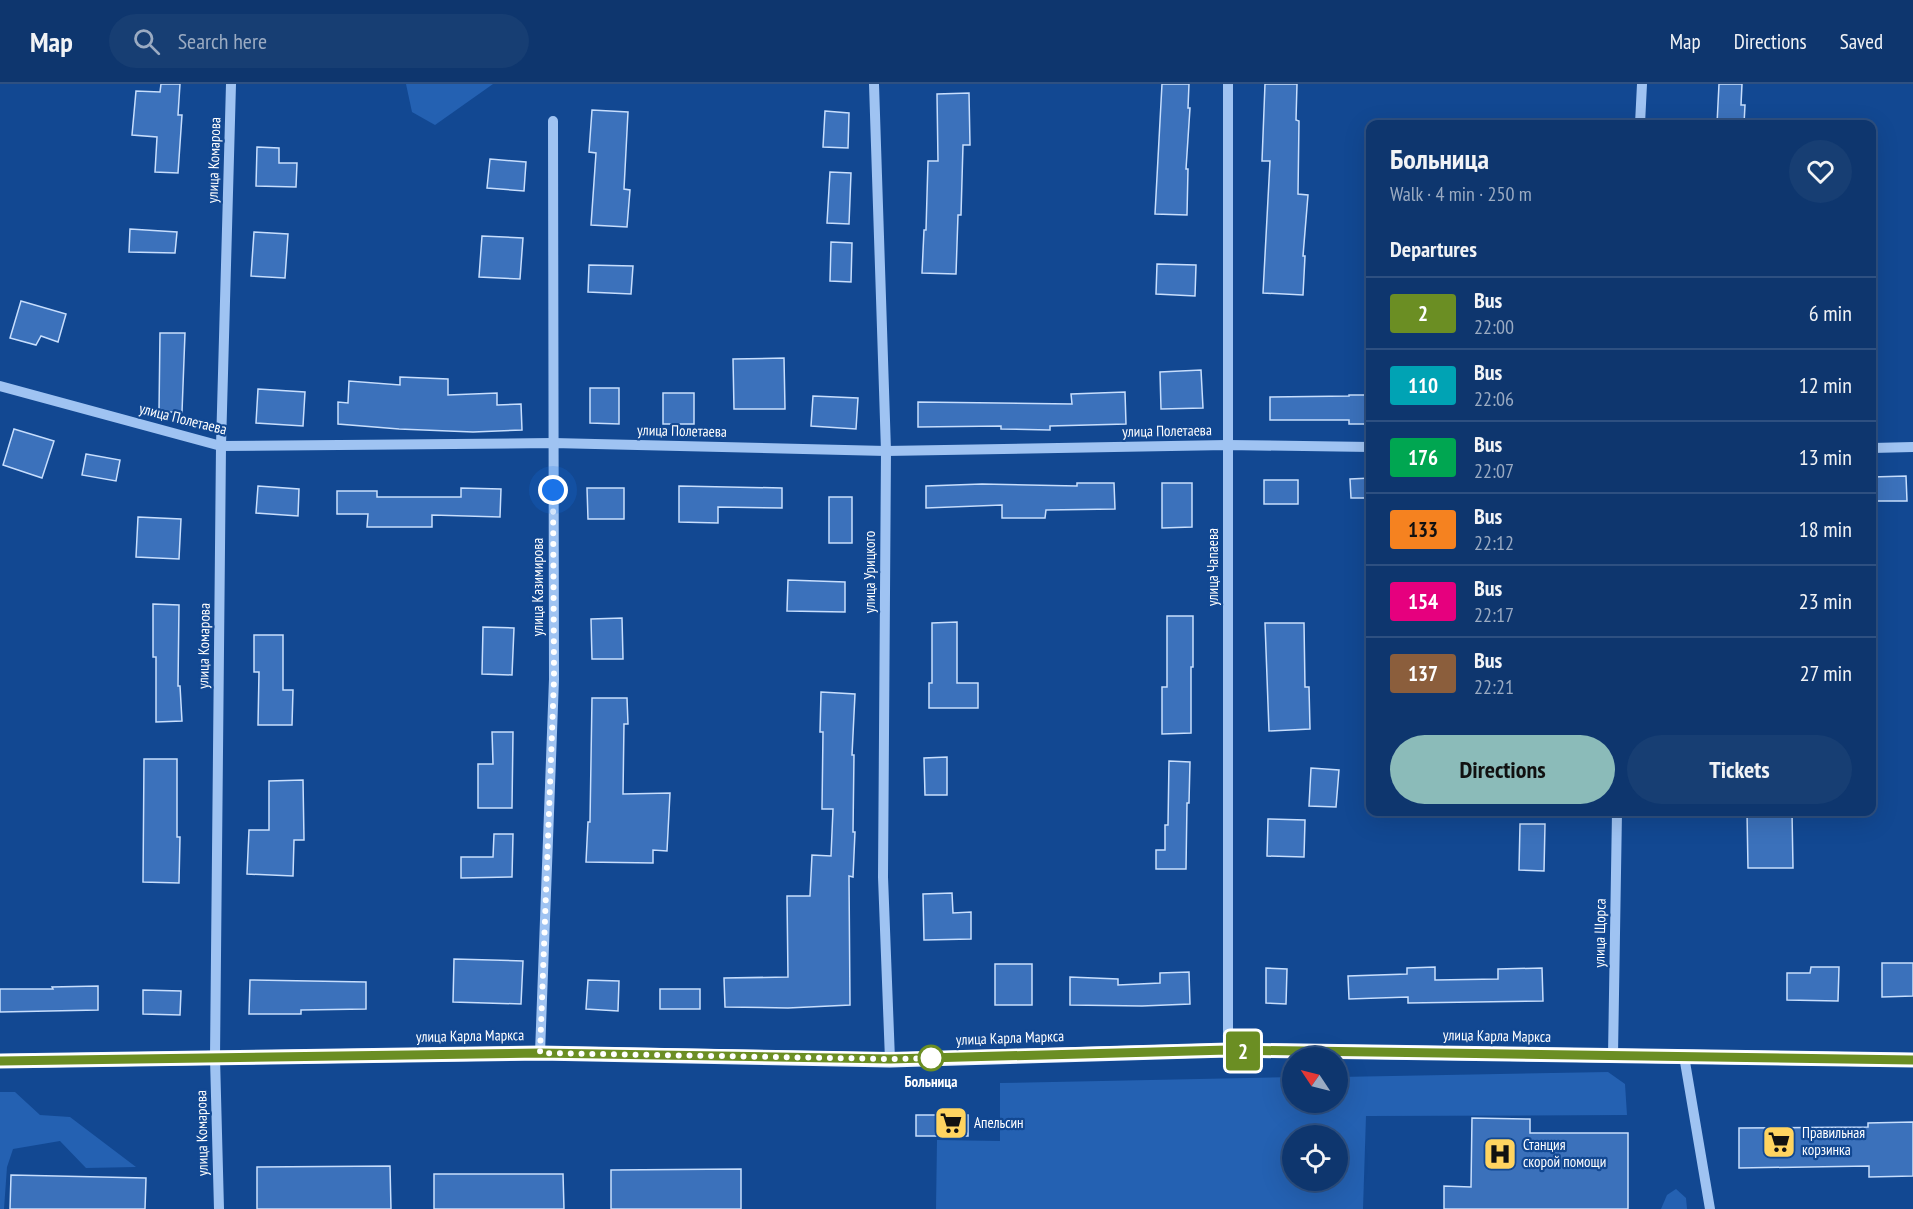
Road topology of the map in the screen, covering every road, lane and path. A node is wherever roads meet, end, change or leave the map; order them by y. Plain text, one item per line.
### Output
1 (231, 84) edge
2 (874, 84) edge
3 (1228, 84) edge
4 (1642, 84) edge
5 (1640, 120) edge
6 (554, 121) dead end
7 (0, 386) edge
8 (553, 443) junction
9 (1227, 445) junction
10 (221, 446) junction
11 (1366, 447) edge
12 (1913, 447) edge
13 (1876, 448) edge
14 (886, 451) junction
15 (1617, 816) edge
16 (1228, 1050) junction
17 (540, 1053) junction
18 (1612, 1055) junction
19 (1684, 1056) junction
20 (215, 1058) junction
21 (890, 1059) junction
22 (1913, 1060) edge
23 (0, 1061) edge
24 (219, 1209) edge
25 (1710, 1209) edge

1 - 10 street, улица Комарова
2 - 14 street, улица Урицкого
3 - 9 street, улица Чапаева
4 - 5 street
6 - 8 street, улица Казимирова
7 - 10 street, улица Полетаева
8 - 10 street, улица Полетаева
8 - 14 street, улица Полетаева
8 - 17 street, улица Казимирова
9 - 11 street, улица Полетаева
9 - 14 street, улица Полетаева
9 - 16 street, улица Чапаева
10 - 20 street, улица Комарова
12 - 13 street
14 - 21 street, улица Урицкого
15 - 18 street, улица Щорса
16 - 18 main road, улица Карла Маркса
16 - 21 main road, улица Карла Маркса
17 - 20 main road, улица Карла Маркса
17 - 21 main road, улица Карла Маркса
18 - 19 main road, улица Карла Маркса
19 - 22 main road, улица Карла Маркса
19 - 25 street
20 - 23 main road, улица Карла Маркса
20 - 24 street, улица Комарова

